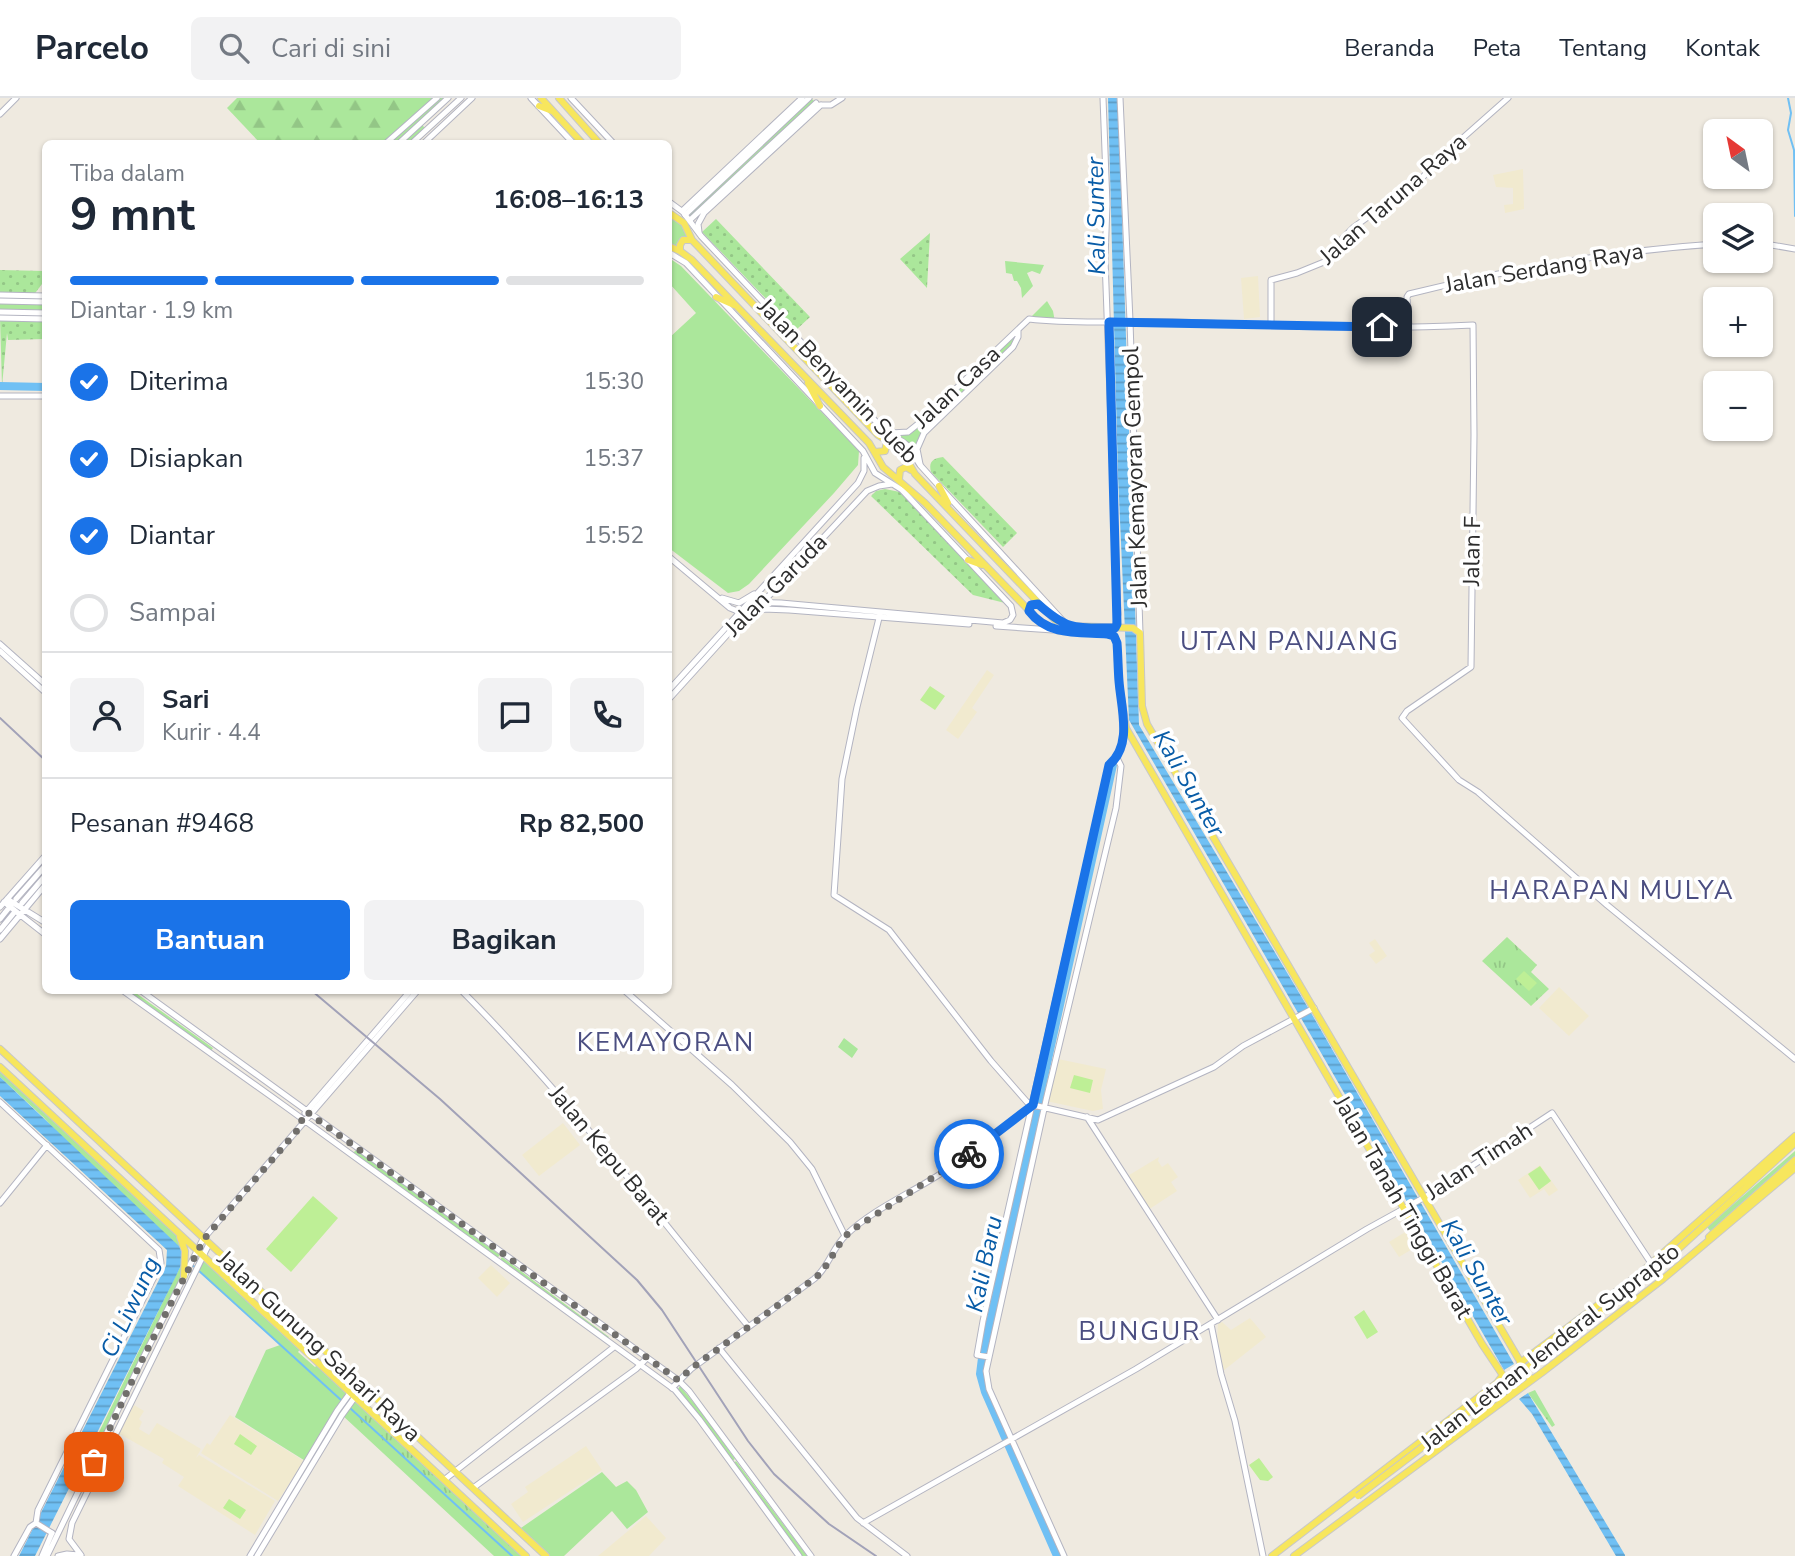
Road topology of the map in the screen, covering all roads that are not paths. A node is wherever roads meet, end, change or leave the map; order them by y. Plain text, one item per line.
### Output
1 (16, 98) edge
2 (437, 98) edge
3 (448, 98) edge
4 (461, 98) edge
5 (471, 98) edge
6 (531, 98) edge
7 (541, 98) edge
8 (559, 98) edge
9 (571, 98) edge
10 (802, 98) edge
11 (842, 98) edge
12 (1103, 98) edge
13 (1120, 98) edge
14 (1508, 98) edge
15 (814, 101) edge
16 (539, 106) junction
17 (554, 112) junction
18 (0, 114) edge
19 (403, 128) junction
20 (390, 140) edge
21 (398, 140) edge
22 (401, 140) edge
23 (415, 140) edge
24 (427, 140) edge
25 (570, 140) edge
26 (579, 140) edge
27 (596, 140) edge
28 (610, 140) edge
29 (672, 204) edge
30 (672, 214) edge
31 (686, 215) junction
32 (699, 232) junction
33 (692, 240) junction
34 (1703, 245) edge
35 (1773, 245) edge
36 (1795, 249) edge
37 (672, 251) edge
38 (680, 251) junction
39 (672, 253) edge
40 (0, 295) edge
41 (716, 297) junction
42 (42, 299) edge
43 (42, 299) edge
44 (0, 301) edge
45 (10, 301) junction
46 (739, 308) junction
47 (0, 312) edge
48 (9, 312) junction
49 (42, 313) edge
50 (0, 318) edge
51 (42, 320) edge
52 (1128, 321) junction
53 (1110, 322) junction
54 (1271, 325) junction
55 (1409, 327) junction
56 (780, 330) junction
57 (1018, 330) junction
58 (790, 331) junction
59 (803, 375) junction
60 (837, 379) junction
61 (0, 396) edge
62 (42, 396) edge
63 (820, 406) junction
64 (852, 408) junction
65 (891, 433) junction
66 (887, 441) junction
67 (863, 451) junction
68 (875, 452) junction
69 (920, 465) junction
70 (911, 470) junction
71 (899, 479) junction
72 (858, 484) junction
73 (892, 484) junction
74 (939, 486) junction
75 (867, 491) junction
76 (925, 503) junction
77 (953, 512) junction
78 (930, 520) junction
79 (989, 550) junction
80 (999, 551) junction
81 (672, 559) edge
82 (968, 560) junction
83 (984, 565) junction
84 (1007, 570) junction
85 (1018, 572) junction
86 (765, 585) junction
87 (1024, 588) junction
88 (760, 591) junction
89 (774, 591) junction
90 (716, 595) junction
91 (1015, 597) junction
92 (749, 602) junction
93 (762, 603) junction
94 (781, 603) junction
95 (1038, 604) junction
96 (755, 610) junction
97 (740, 612) junction
98 (1030, 613) junction
99 (880, 614) junction
100 (1070, 626) junction
101 (1119, 628) junction
102 (1059, 631) junction
103 (1139, 631) junction
104 (0, 644) edge
105 (0, 651) edge
106 (695, 667) junction
107 (42, 681) edge
108 (672, 687) edge
109 (42, 688) edge
110 (672, 695) edge
111 (1125, 726) junction
112 (1117, 758) junction
113 (42, 860) edge
114 (42, 870) edge
115 (42, 880) edge
116 (42, 888) edge
117 (16, 899) dead end
118 (4, 903) edge
119 (23, 906) junction
120 (13, 913) junction
121 (0, 919) edge
122 (42, 920) edge
123 (0, 930) edge
124 (42, 932) edge
125 (0, 939) edge
126 (128, 994) edge
127 (145, 994) edge
128 (408, 994) edge
129 (414, 994) edge
130 (465, 994) edge
131 (629, 994) edge
132 (1312, 1009) junction
133 (1296, 1018) junction
134 (0, 1049) edge
135 (1795, 1059) edge
136 (0, 1066) edge
137 (274, 1088) junction
138 (269, 1096) junction
139 (0, 1102) edge
140 (1033, 1105) junction
141 (1044, 1106) junction
142 (309, 1114) junction
143 (1087, 1117) junction
144 (303, 1122) junction
145 (1795, 1136) edge
146 (349, 1143) junction
147 (1795, 1143) edge
148 (47, 1145) junction
149 (344, 1149) junction
150 (1795, 1160) edge
151 (1795, 1168) edge
152 (1019, 1195) junction
153 (1423, 1199) junction
154 (0, 1203) edge
155 (1407, 1207) junction
156 (179, 1235) junction
157 (845, 1236) junction
158 (206, 1242) junction
159 (1704, 1244) junction
160 (197, 1250) junction
161 (204, 1256) junction
162 (1651, 1263) junction
163 (185, 1275) junction
164 (256, 1287) junction
165 (248, 1296) junction
166 (171, 1303) junction
167 (179, 1306) junction
168 (1219, 1320) junction
169 (1211, 1324) junction
170 (748, 1326) junction
171 (606, 1328) junction
172 (1557, 1338) junction
173 (623, 1340) junction
174 (719, 1348) junction
175 (617, 1349) junction
176 (1572, 1349) junction
177 (982, 1356) junction
178 (647, 1358) junction
179 (1520, 1363) junction
180 (640, 1366) junction
181 (1502, 1376) junction
182 (678, 1380) junction
183 (1531, 1380) junction
184 (672, 1388) junction
185 (1514, 1392) junction
186 (351, 1397) junction
187 (1466, 1407) junction
188 (343, 1408) junction
189 (1474, 1421) junction
190 (1008, 1442) junction
191 (454, 1470) junction
192 (444, 1480) junction
193 (473, 1489) junction
194 (1328, 1512) junction
195 (36, 1523) junction
196 (863, 1523) junction
197 (14, 1556) edge
198 (45, 1556) edge
199 (58, 1556) edge
200 (82, 1556) edge
201 (250, 1556) edge
202 (257, 1556) edge
203 (526, 1556) edge
204 (546, 1556) edge
205 (799, 1556) edge
206 (811, 1556) edge
207 (907, 1556) edge
208 (1064, 1556) edge
209 (1264, 1556) edge
210 (1272, 1556) edge
211 (1294, 1556) edge

1 - 18 street
2 - 19 street
3 - 22 street
4 - 23 street
5 - 24 street
6 - 16 street
7 - 17 main road
8 - 27 main road
9 - 28 street
10 - 31 street
11 - 15 street
12 - 53 street, Jalan Kemayoran Gempol
13 - 52 street, Jalan Kemayoran Gempol
14 - 54 street, Jalan Taruna Raya
15 - 31 street
15 - 32 street
16 - 17 main road
16 - 25 street
17 - 26 main road
19 - 20 street
19 - 21 street
29 - 31 street, Jalan Benyamin Sueb
30 - 33 main road, Jalan Benyamin Sueb
31 - 32 street, Jalan Benyamin Sueb
32 - 58 street, Jalan Benyamin Sueb
33 - 38 main road
33 - 56 main road, Jalan Benyamin Sueb
34 - 55 street, Jalan Serdang Raya
35 - 36 street
37 - 38 main road, Jalan Benyamin Sueb
38 - 46 main road, Jalan Benyamin Sueb
39 - 41 street, Jalan Benyamin Sueb
40 - 42 street
41 - 46 main road
41 - 63 street, Jalan Benyamin Sueb
43 - 45 street
44 - 45 street
45 - 48 street
46 - 59 main road, Jalan Benyamin Sueb
47 - 48 street
48 - 49 street
50 - 51 street
52 - 53 street
52 - 54 street
52 - 103 street, Jalan Kemayoran Gempol
53 - 57 street, Jalan Casa
53 - 101 street, Jalan Kemayoran Gempol
54 - 55 street
55 - 135 street, Jalan F
56 - 58 main road
56 - 64 main road, Jalan Benyamin Sueb
57 - 65 street, Jalan Casa
57 - 69 street, Jalan Casa
58 - 60 street, Jalan Benyamin Sueb
59 - 63 main road
59 - 68 main road, Jalan Benyamin Sueb
60 - 64 main road
60 - 65 street, Jalan Benyamin Sueb
61 - 62 street
63 - 67 street, Jalan Benyamin Sueb
64 - 66 main road, Jalan Benyamin Sueb
65 - 69 street, Jalan Benyamin Sueb
66 - 68 main road
66 - 70 main road, Jalan Benyamin Sueb
67 - 72 street
67 - 73 street, Jalan Benyamin Sueb
68 - 71 main road, Jalan Benyamin Sueb
69 - 74 street, Jalan Benyamin Sueb
70 - 71 main road
70 - 77 main road, Jalan Benyamin Sueb
71 - 76 main road, Jalan Benyamin Sueb
72 - 75 street
72 - 86 street, Jalan Garuda
73 - 75 street
73 - 78 street, Jalan Benyamin Sueb
74 - 77 main road
74 - 80 street, Jalan Benyamin Sueb
75 - 89 street, Jalan Garuda
76 - 78 main road
76 - 83 main road, Jalan Benyamin Sueb
77 - 79 main road, Jalan Benyamin Sueb
78 - 82 street, Jalan Benyamin Sueb
79 - 80 main road
79 - 84 main road, Jalan Benyamin Sueb
80 - 85 street, Jalan Benyamin Sueb
81 - 90 street
82 - 83 main road
82 - 99 street, Jalan Benyamin Sueb
83 - 91 main road, Jalan Benyamin Sueb
84 - 85 main road
84 - 87 main road, Jalan Benyamin Sueb
85 - 100 street, Jalan Benyamin Sueb
86 - 88 street, Jalan Garuda
86 - 89 street
87 - 91 main road
87 - 95 main road, Jalan Benyamin Sueb
88 - 90 street
88 - 92 street, Jalan Garuda
89 - 93 street, Jalan Garuda
89 - 94 street
90 - 97 street
91 - 98 main road, Jalan Benyamin Sueb
92 - 93 street
92 - 97 street, Jalan Garuda
93 - 94 street
93 - 96 street, Jalan Garuda
94 - 99 street
95 - 98 main road
95 - 100 main road, Jalan Benyamin Sueb
96 - 97 street
96 - 99 street
96 - 106 street, Jalan Garuda
97 - 106 street, Jalan Garuda
98 - 102 main road, Jalan Benyamin Sueb
99 - 102 street
99 - 140 street
100 - 101 main road
101 - 103 main road
102 - 111 main road
103 - 132 main road
104 - 107 street
105 - 109 street
106 - 108 street, Jalan Garuda
106 - 110 street, Jalan Garuda
111 - 112 street
111 - 133 main road, Jalan Tanah Tinggi Barat
112 - 140 street
112 - 141 street
113 - 118 street
114 - 117 street
115 - 119 street
116 - 119 street
118 - 119 street
118 - 120 street
119 - 120 street
119 - 122 street
120 - 121 street
120 - 123 street
120 - 124 street
120 - 125 street
126 - 138 street
127 - 137 street
128 - 142 street
129 - 142 street
130 - 170 street, Jalan Kepu Barat
131 - 157 street
132 - 133 street
132 - 153 main road
133 - 143 street
133 - 155 main road, Jalan Tanah Tinggi Barat
134 - 158 main road, Jalan Gunung Sahari Raya
136 - 156 main road, Jalan Gunung Sahari Raya
137 - 138 street
137 - 142 street
138 - 144 street
139 - 148 street
140 - 141 street
140 - 152 street
140 - 157 street
141 - 143 street
141 - 152 street
142 - 144 street
142 - 146 street
143 - 168 street
144 - 149 street
144 - 158 street
145 - 162 main road, Jalan Letnan Jenderal Suprapto
146 - 149 street
146 - 171 street
147 - 194 main road, Jalan Letnan Jenderal Suprapto, bridge
148 - 154 street
148 - 195 street
149 - 175 street
150 - 159 main road, Jalan Letnan Jenderal Suprapto
151 - 159 main road, Jalan Letnan Jenderal Suprapto
152 - 177 street
152 - 177 street
153 - 155 street, Jalan Timah
153 - 162 street, Jalan Timah
153 - 179 main road
155 - 168 street, Jalan Timah
155 - 181 main road, Jalan Tanah Tinggi Barat
156 - 160 main road, Jalan Gunung Sahari Raya
156 - 163 main road
157 - 170 street
158 - 160 street
158 - 161 street
158 - 164 main road, Jalan Gunung Sahari Raya
159 - 176 main road, Jalan Letnan Jenderal Suprapto
160 - 161 main road, Jalan Gunung Sahari Raya
160 - 163 street
161 - 165 main road, Jalan Gunung Sahari Raya
161 - 167 street
162 - 172 main road, Jalan Letnan Jenderal Suprapto
163 - 166 street
164 - 165 main road
164 - 191 main road, Jalan Gunung Sahari Raya
165 - 186 main road, Jalan Gunung Sahari Raya
166 - 167 street
166 - 198 street
167 - 200 street
168 - 169 street, Jalan Timah
169 - 190 street, Jalan Timah
169 - 209 street
170 - 174 street
171 - 173 street
171 - 175 street
172 - 176 main road
172 - 179 main road, Jalan Letnan Jenderal Suprapto
173 - 175 street
173 - 178 street
174 - 182 street
174 - 196 street
175 - 180 street
175 - 191 street
176 - 183 main road, Jalan Letnan Jenderal Suprapto
177 - 190 street
178 - 180 street
178 - 182 street
179 - 183 main road
180 - 184 street
180 - 193 street
181 - 185 main road, Jalan Tanah Tinggi Barat
181 - 187 main road, Jalan Letnan Jenderal Suprapto
182 - 184 street
182 - 206 street
183 - 185 main road, Jalan Letnan Jenderal Suprapto
184 - 205 street
185 - 189 main road, Jalan Letnan Jenderal Suprapto
186 - 188 street
186 - 192 main road, Jalan Gunung Sahari Raya
187 - 189 main road
187 - 194 main road, Jalan Letnan Jenderal Suprapto
188 - 201 street
188 - 202 street
189 - 211 main road, Jalan Letnan Jenderal Suprapto
190 - 196 street, Jalan Timah
190 - 208 street
191 - 192 street
191 - 193 main road, Jalan Gunung Sahari Raya
192 - 203 main road, Jalan Gunung Sahari Raya
193 - 204 main road, Jalan Gunung Sahari Raya
194 - 210 main road, Jalan Letnan Jenderal Suprapto
195 - 197 street
195 - 198 street
196 - 207 street
199 - 200 street

